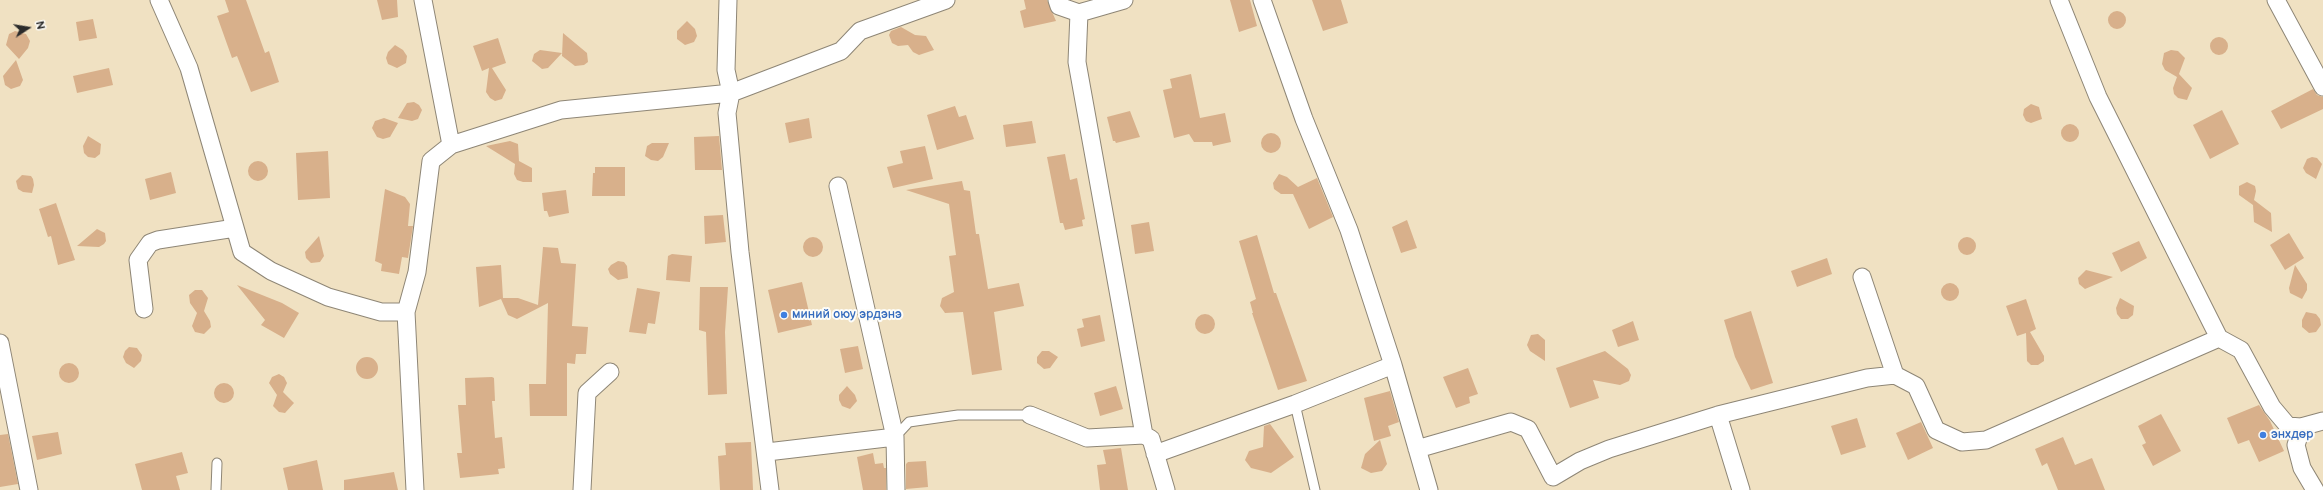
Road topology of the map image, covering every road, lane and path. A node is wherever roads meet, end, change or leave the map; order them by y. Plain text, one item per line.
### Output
1 (159, 0) edge
2 (423, 0) edge
3 (728, 0) edge
4 (946, 0) edge
5 (1057, 0) edge
6 (1124, 0) edge
7 (1262, 0) edge
8 (2059, 0) edge
9 (2276, 0) edge
10 (1079, 13) junction
11 (2323, 87) edge
12 (731, 93) junction
13 (451, 145) junction
14 (838, 186) dead end
15 (235, 228) junction
16 (1862, 277) dead end
17 (144, 309) dead end
18 (406, 312) junction
19 (2219, 338) junction
20 (0, 343) edge
21 (1393, 365) junction
22 (610, 372) dead end
23 (1895, 375) junction
24 (1295, 404) junction
25 (1718, 414) junction
26 (1030, 415) joint
27 (2323, 421) edge
28 (2302, 427) junction
29 (1144, 435) junction
30 (895, 437) junction
31 (1417, 449) junction
32 (767, 452) junction
33 (1155, 454) junction
34 (216, 464) dead end
35 (1555, 483) edge
36 (29, 490) edge
37 (216, 490) edge
38 (416, 490) edge
39 (582, 490) edge
40 (770, 490) edge
41 (896, 490) edge
42 (1166, 490) edge
43 (1315, 490) edge
44 (1429, 490) edge
45 (1741, 490) edge
46 (2314, 490) edge

1 - 15 street
2 - 13 street
3 - 12 street
4 - 12 street
5 - 10 street
6 - 10 street
7 - 21 street
8 - 19 street
9 - 11 street
10 - 29 street
12 - 13 street
12 - 32 street
13 - 18 street
14 - 30 street
15 - 17 street
15 - 18 street
16 - 23 street
18 - 38 street
19 - 23 street
19 - 28 street
20 - 36 street
21 - 24 street
21 - 31 street
22 - 39 street
23 - 25 street
24 - 33 street
24 - 43 lane
25 - 35 street
25 - 45 street
26 - 29 street
26 - 30 lane
27 - 28 street
28 - 46 street
29 - 33 street
30 - 32 street
30 - 41 street
31 - 35 street
31 - 44 street
32 - 40 street
33 - 42 street
34 - 37 lane

